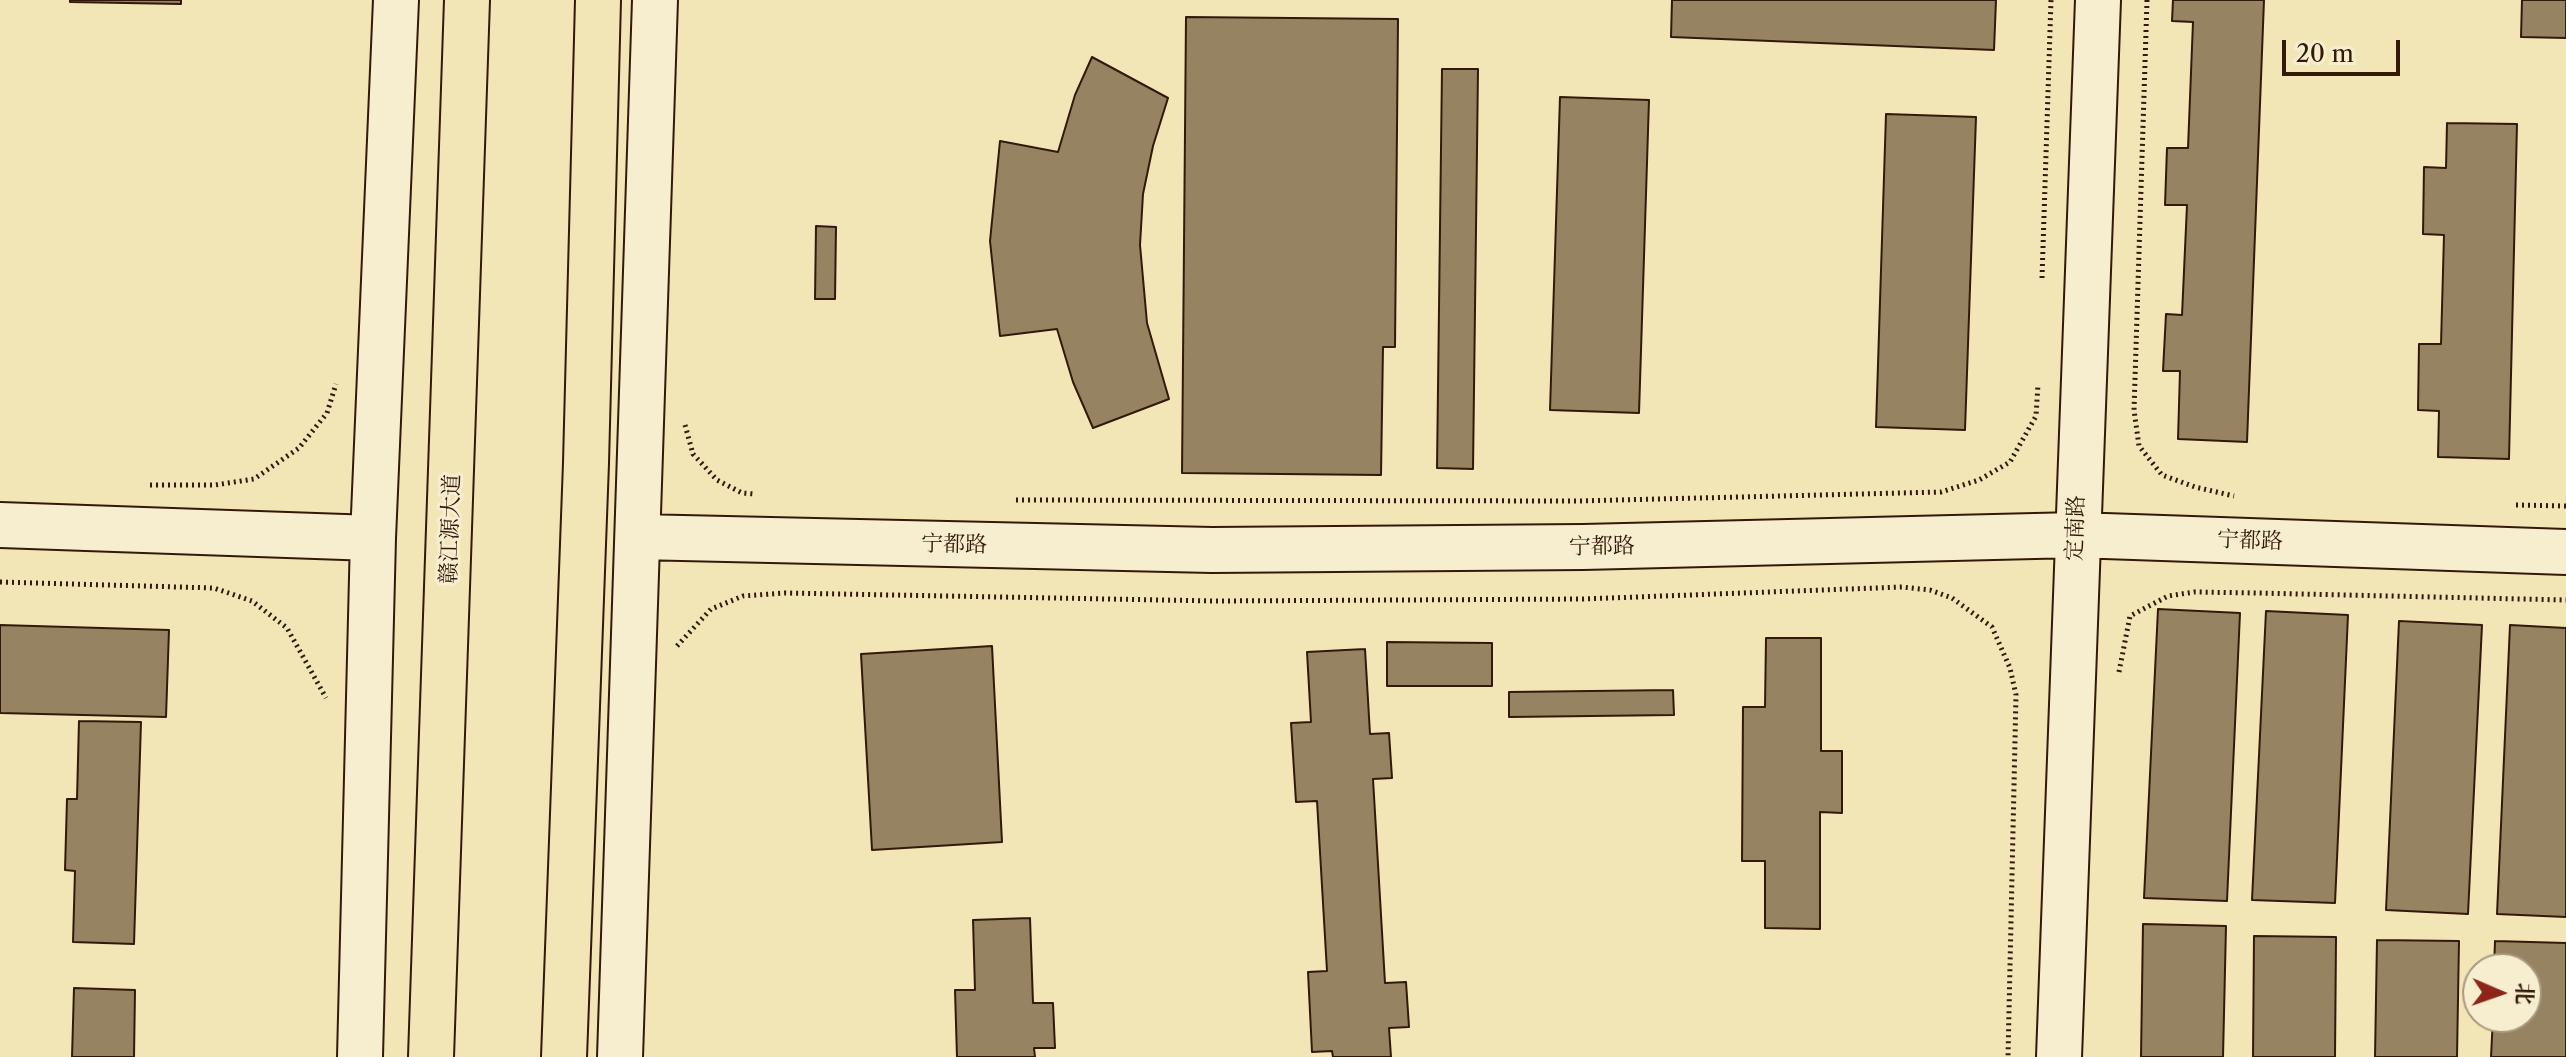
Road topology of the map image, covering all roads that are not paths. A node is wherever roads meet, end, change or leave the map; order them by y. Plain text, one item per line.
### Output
1 (396, 0) edge
2 (467, 0) edge
3 (598, 0) edge
4 (655, 0) edge
5 (2098, 0) edge
6 (0, 525) edge
7 (2076, 535) junction
8 (638, 537) junction
9 (373, 538) junction
10 (2566, 552) edge
11 (360, 1057) edge
12 (431, 1057) edge
13 (564, 1057) edge
14 (620, 1057) edge
15 (2059, 1057) edge

1 - 9 street
2 - 12 main road, 赣江源大道
3 - 13 main road
4 - 8 street
5 - 7 street, 定南路
6 - 9 street
7 - 8 street, 宁都路
7 - 10 street, 宁都路
7 - 15 street, 定南路
8 - 14 street
9 - 11 street

